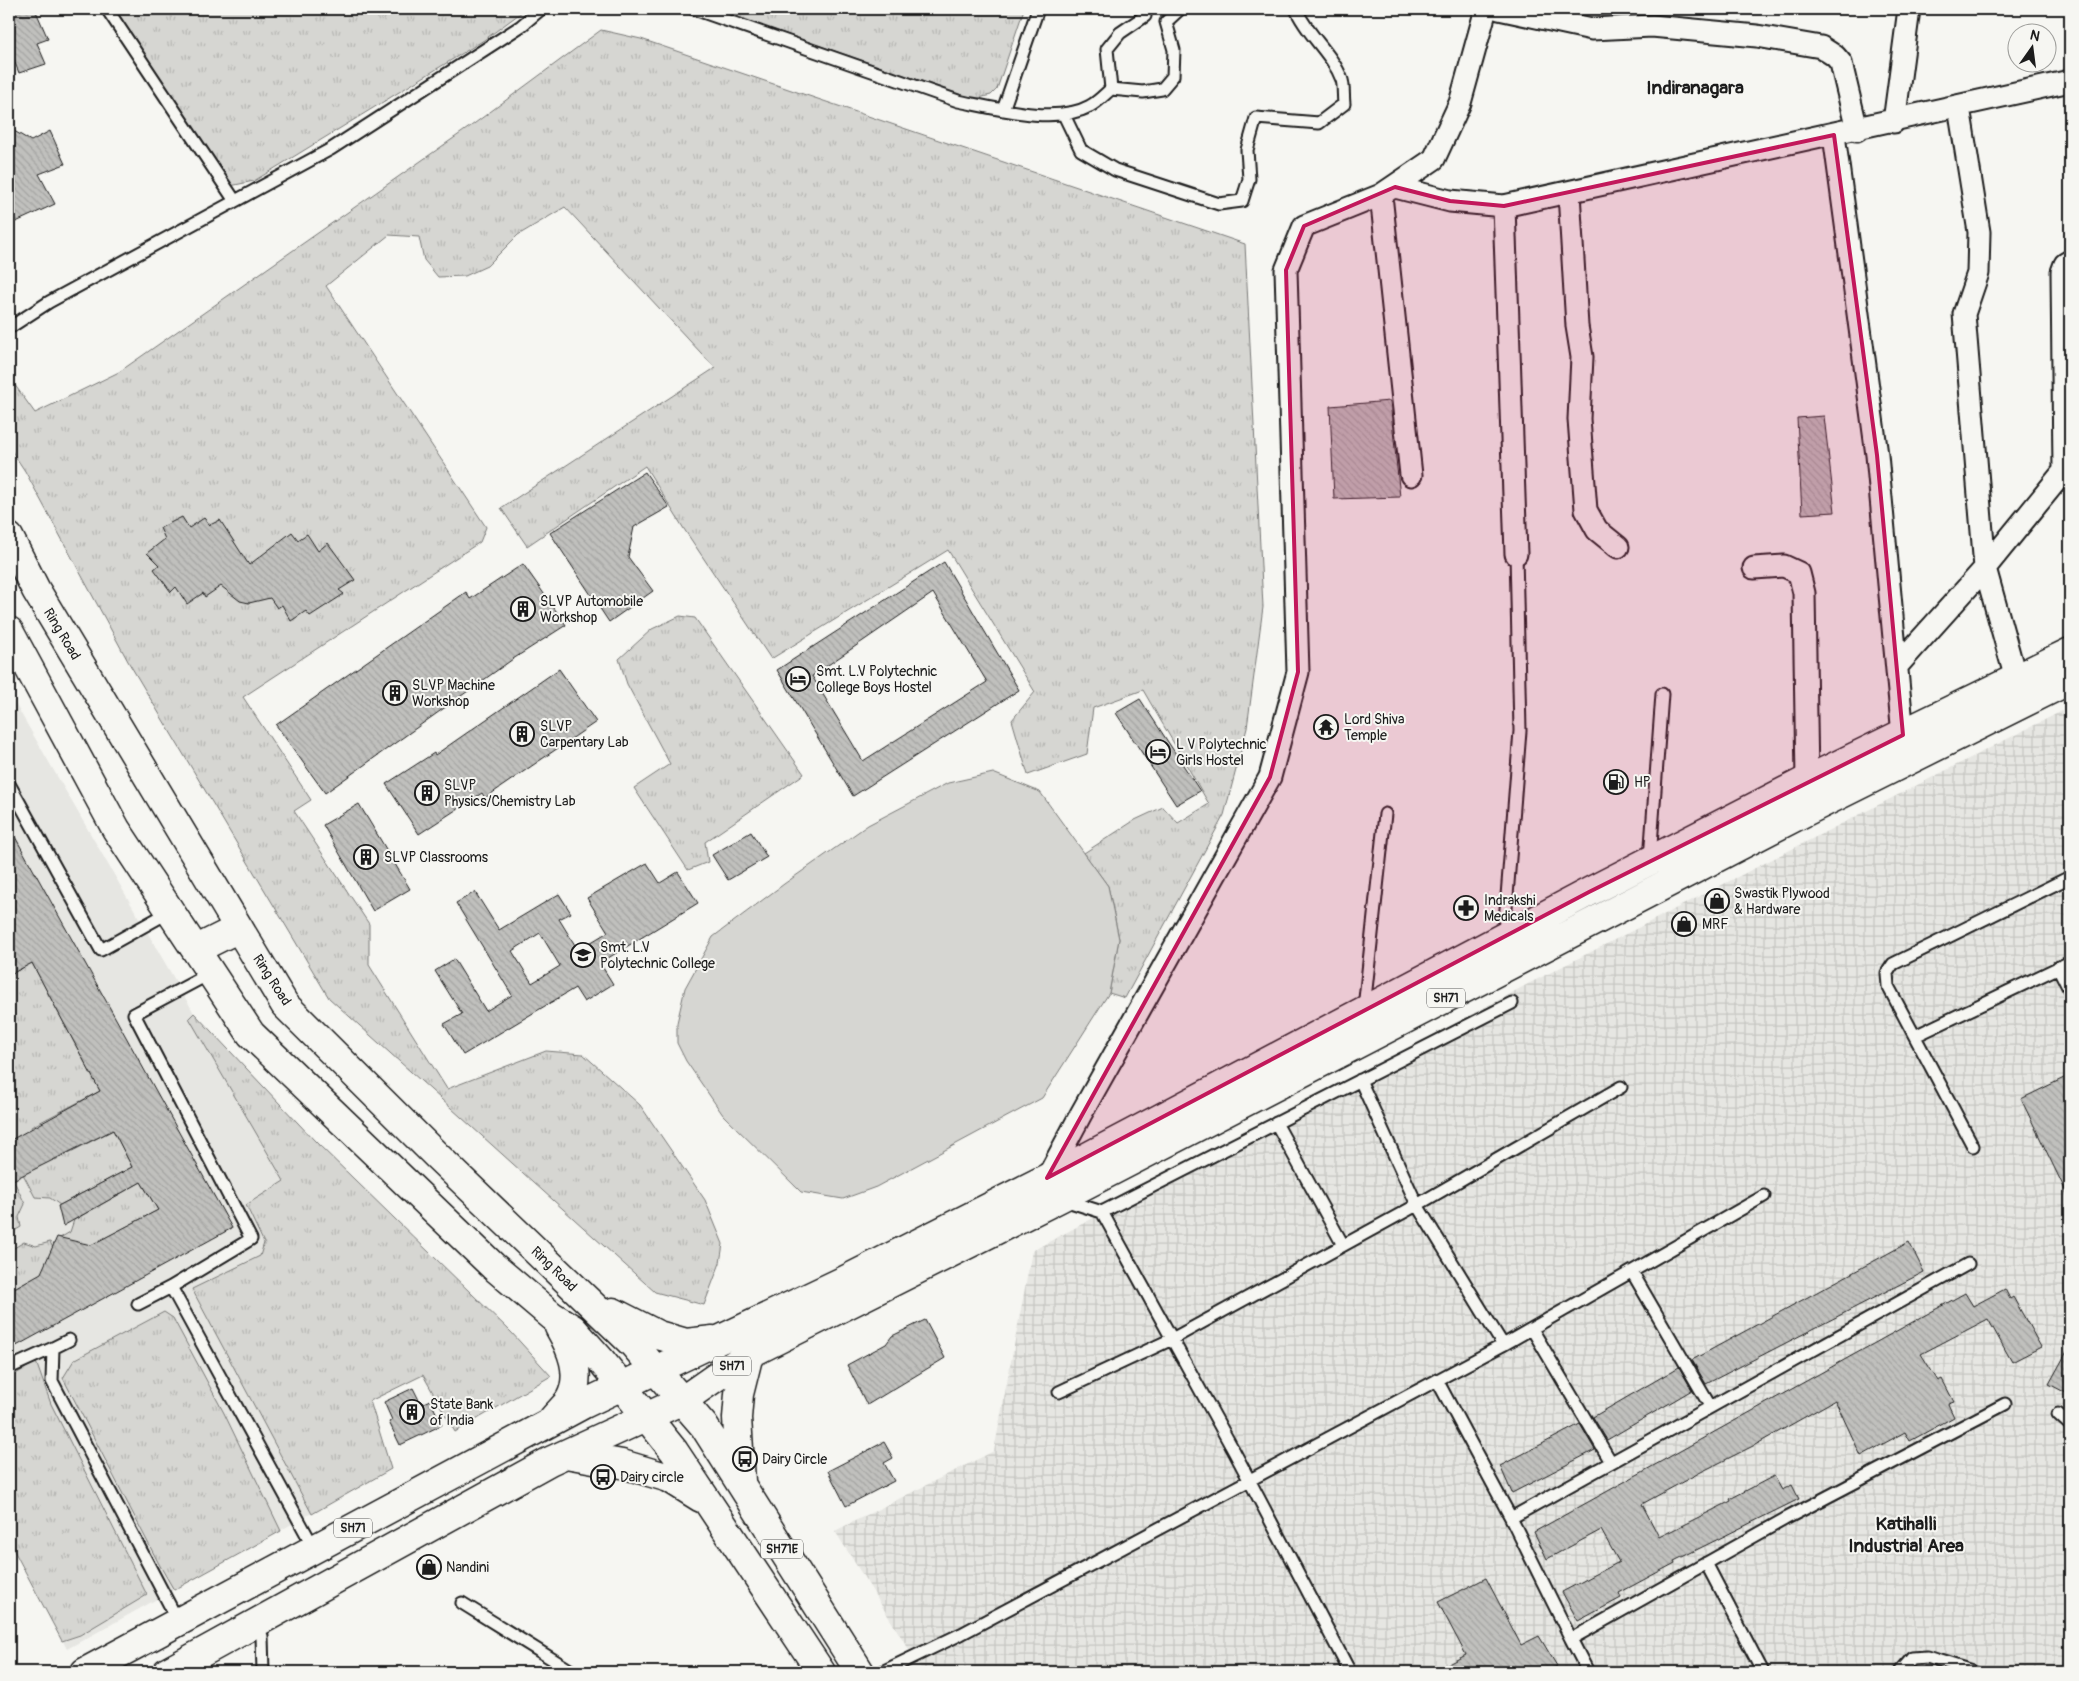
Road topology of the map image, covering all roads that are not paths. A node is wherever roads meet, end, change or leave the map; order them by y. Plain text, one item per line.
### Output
1 (107, 9) edge
2 (540, 9) edge
3 (694, 9) edge
4 (1038, 9) edge
5 (1141, 9) edge
6 (1180, 9) edge
7 (1296, 9) edge
8 (1486, 9) edge
9 (1499, 9) edge
10 (1909, 9) edge
11 (2070, 81) edge
12 (1111, 89) junction
13 (1959, 108) junction
14 (1003, 110) junction
15 (1064, 115) junction
16 (1894, 122) junction
17 (1857, 130) junction
18 (1834, 135) junction
19 (1388, 191) junction
20 (1569, 193) junction
21 (235, 201) junction
22 (1504, 206) junction
23 (2070, 261) edge
24 (9, 328) edge
25 (2067, 468) edge
26 (1411, 475) dead end
27 (9, 537) edge
28 (1618, 547) dead end
29 (1516, 554) joint
30 (1754, 568) dead end
31 (1985, 568) junction
32 (9, 631) edge
33 (2070, 652) edge
34 (1898, 665) junction
35 (2016, 679) junction
36 (2070, 680) edge
37 (1662, 694) dead end
38 (1903, 735) junction
39 (1807, 780) junction
40 (9, 784) edge
41 (1385, 814) dead end
42 (1638, 867) junction
43 (2070, 877) edge
44 (1641, 897) junction
45 (171, 911) junction
46 (239, 928) junction
47 (1504, 938) junction
48 (197, 949) junction
49 (2070, 962) edge
50 (2058, 968) junction
51 (212, 972) junction
52 (2070, 991) edge
53 (1512, 1003) dead end
54 (1364, 1012) junction
55 (1915, 1036) junction
56 (1360, 1080) junction
57 (1621, 1087) dead end
58 (1276, 1123) junction
59 (1973, 1146) dead end
60 (1053, 1188) junction
61 (1764, 1196) dead end
62 (1417, 1205) junction
63 (1102, 1212) junction
64 (1343, 1245) junction
65 (1968, 1264) dead end
66 (1632, 1272) junction
67 (171, 1287) junction
68 (581, 1294) junction
69 (138, 1304) dead end
70 (552, 1316) junction
71 (1532, 1329) junction
72 (69, 1340) dead end
73 (722, 1340) junction
74 (1172, 1340) junction
75 (1503, 1345) junction
76 (53, 1348) junction
77 (749, 1354) junction
78 (9, 1368) edge
79 (656, 1370) junction
80 (616, 1379) junction
81 (1437, 1380) junction
82 (1059, 1392) dead end
83 (683, 1400) junction
84 (2005, 1404) dead end
85 (1710, 1406) junction
86 (2058, 1414) dead end
87 (645, 1417) junction
88 (2070, 1425) edge
89 (546, 1427) junction
90 (566, 1454) junction
91 (1611, 1462) junction
92 (1249, 1481) junction
93 (742, 1485) junction
94 (398, 1503) junction
95 (708, 1503) junction
96 (1511, 1518) junction
97 (416, 1537) junction
98 (314, 1548) junction
99 (1706, 1563) junction
100 (236, 1590) junction
101 (462, 1603) dead end
102 (178, 1622) junction
103 (254, 1623) junction
104 (1571, 1639) junction
105 (85, 1672) edge
106 (168, 1672) edge
107 (263, 1672) edge
108 (573, 1672) edge
109 (821, 1672) edge
110 (860, 1672) edge
111 (882, 1672) edge
112 (1350, 1672) edge
113 (1588, 1672) edge
114 (1763, 1672) edge
115 (1900, 1672) edge
116 (1975, 1672) edge

1 - 21 lane
2 - 21 lane
3 - 14 lane
4 - 14 lane
5 - 12 lane
6 - 12 lane
7 - 15 lane
8 - 19 street
9 - 17 street
10 - 16 street
11 - 13 street
12 - 15 lane
13 - 16 street
13 - 31 street
14 - 15 lane
16 - 17 street
17 - 18 street
18 - 20 street
18 - 34 street
19 - 22 street
19 - 26 street
19 - 60 street
20 - 22 street
20 - 28 street
21 - 24 lane
22 - 29 street
23 - 25 street
25 - 31 street
27 - 46 main road, Ring Road
29 - 47 lane
30 - 39 street
31 - 34 street
31 - 35 street
32 - 45 main road
33 - 35 main road, SH71
34 - 38 street
35 - 38 main road, SH71
36 - 44 main road, SH71
37 - 42 lane
38 - 39 main road, SH71
39 - 42 main road, SH71
40 - 45 lane
41 - 54 lane
42 - 44 main road
42 - 47 main road, SH71
43 - 55 lane
44 - 60 main road, SH71
45 - 48 main road
46 - 48 main road
46 - 68 main road, Ring Road
47 - 54 main road, SH71
48 - 51 main road
49 - 50 lane
50 - 52 lane
50 - 55 lane
51 - 67 lane
51 - 70 main road
53 - 56 lane
54 - 60 main road, SH71
55 - 59 lane
56 - 58 lane
56 - 62 lane
57 - 62 lane
58 - 63 lane
58 - 64 lane
60 - 63 lane
60 - 73 main road, SH71
60 - 77 main road, SH71
61 - 66 lane
62 - 64 lane
62 - 75 lane
63 - 74 lane
64 - 74 lane
65 - 85 lane
66 - 71 lane
66 - 85 lane
67 - 69 lane
67 - 98 lane
68 - 73 main road
68 - 79 main road, Ring Road
70 - 80 main road
70 - 89 main road
71 - 75 lane
71 - 91 lane
72 - 76 lane
73 - 79 main road, SH71
74 - 82 lane
74 - 92 lane
75 - 81 lane
76 - 78 lane
76 - 102 lane
77 - 83 main road, SH71
77 - 93 main road
79 - 80 main road, SH71
79 - 83 main road, SH71E
80 - 87 main road, SH71E
80 - 89 main road, SH71
81 - 92 lane
81 - 96 lane
83 - 87 main road, SH71
83 - 93 main road, SH71E
84 - 99 lane
85 - 91 lane
86 - 88 lane
87 - 90 main road, SH71
87 - 95 main road, SH71E
89 - 94 main road, SH71
90 - 95 main road
90 - 97 main road, SH71
91 - 96 lane
92 - 111 lane
92 - 112 lane
93 - 110 main road, SH71E
94 - 97 main road
94 - 98 main road, SH71
95 - 109 main road, SH71E
96 - 104 lane
97 - 103 main road, SH71
98 - 100 main road, SH71
99 - 104 lane
99 - 114 lane
100 - 102 main road, SH71
100 - 103 main road
101 - 108 lane
102 - 105 main road, SH71
103 - 106 main road, SH71
103 - 107 lane
104 - 113 lane
115 - 116 lane

